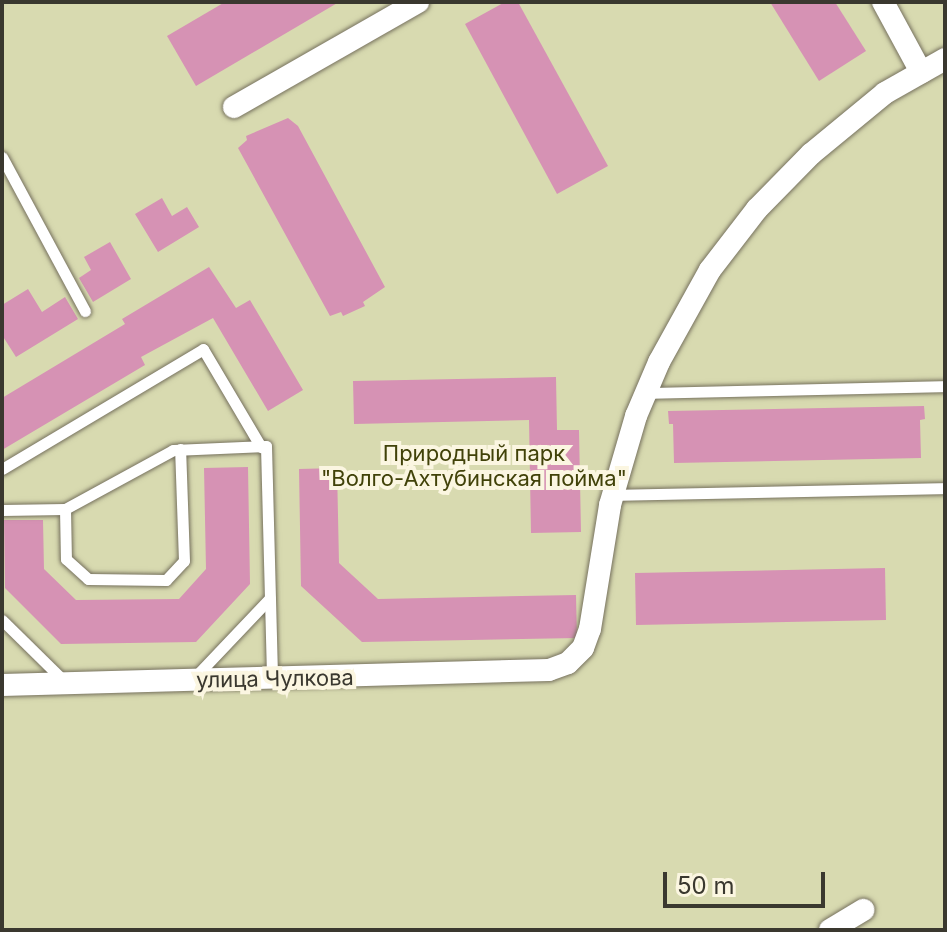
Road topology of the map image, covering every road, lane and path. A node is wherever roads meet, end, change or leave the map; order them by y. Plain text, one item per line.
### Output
1 (418, 2) edge
2 (883, 2) edge
3 (945, 59) edge
4 (921, 72) junction
5 (234, 107) dead end
6 (2, 157) edge
7 (85, 311) dead end
8 (945, 386) edge
9 (645, 393) junction
10 (261, 447) junction
11 (180, 449) junction
12 (2, 469) edge
13 (945, 488) edge
14 (614, 495) junction
15 (65, 509) junction
16 (2, 510) edge
17 (270, 598) junction
18 (2, 620) edge
19 (272, 679) junction
20 (190, 681) junction
21 (66, 684) junction
22 (2, 685) edge
23 (863, 910) dead end
24 (830, 930) edge

1 - 5 street
2 - 4 street
3 - 4 street
4 - 9 street
6 - 7 lane
8 - 9 lane
9 - 14 street
10 - 11 lane
10 - 12 lane
10 - 17 lane
11 - 15 lane
11 - 15 lane
13 - 14 lane
14 - 19 street, улица Чулкова
15 - 16 lane
17 - 19 lane
17 - 20 lane
18 - 21 lane
19 - 20 street, улица Чулкова
20 - 21 street, улица Чулкова
21 - 22 street, улица Чулкова
23 - 24 street

